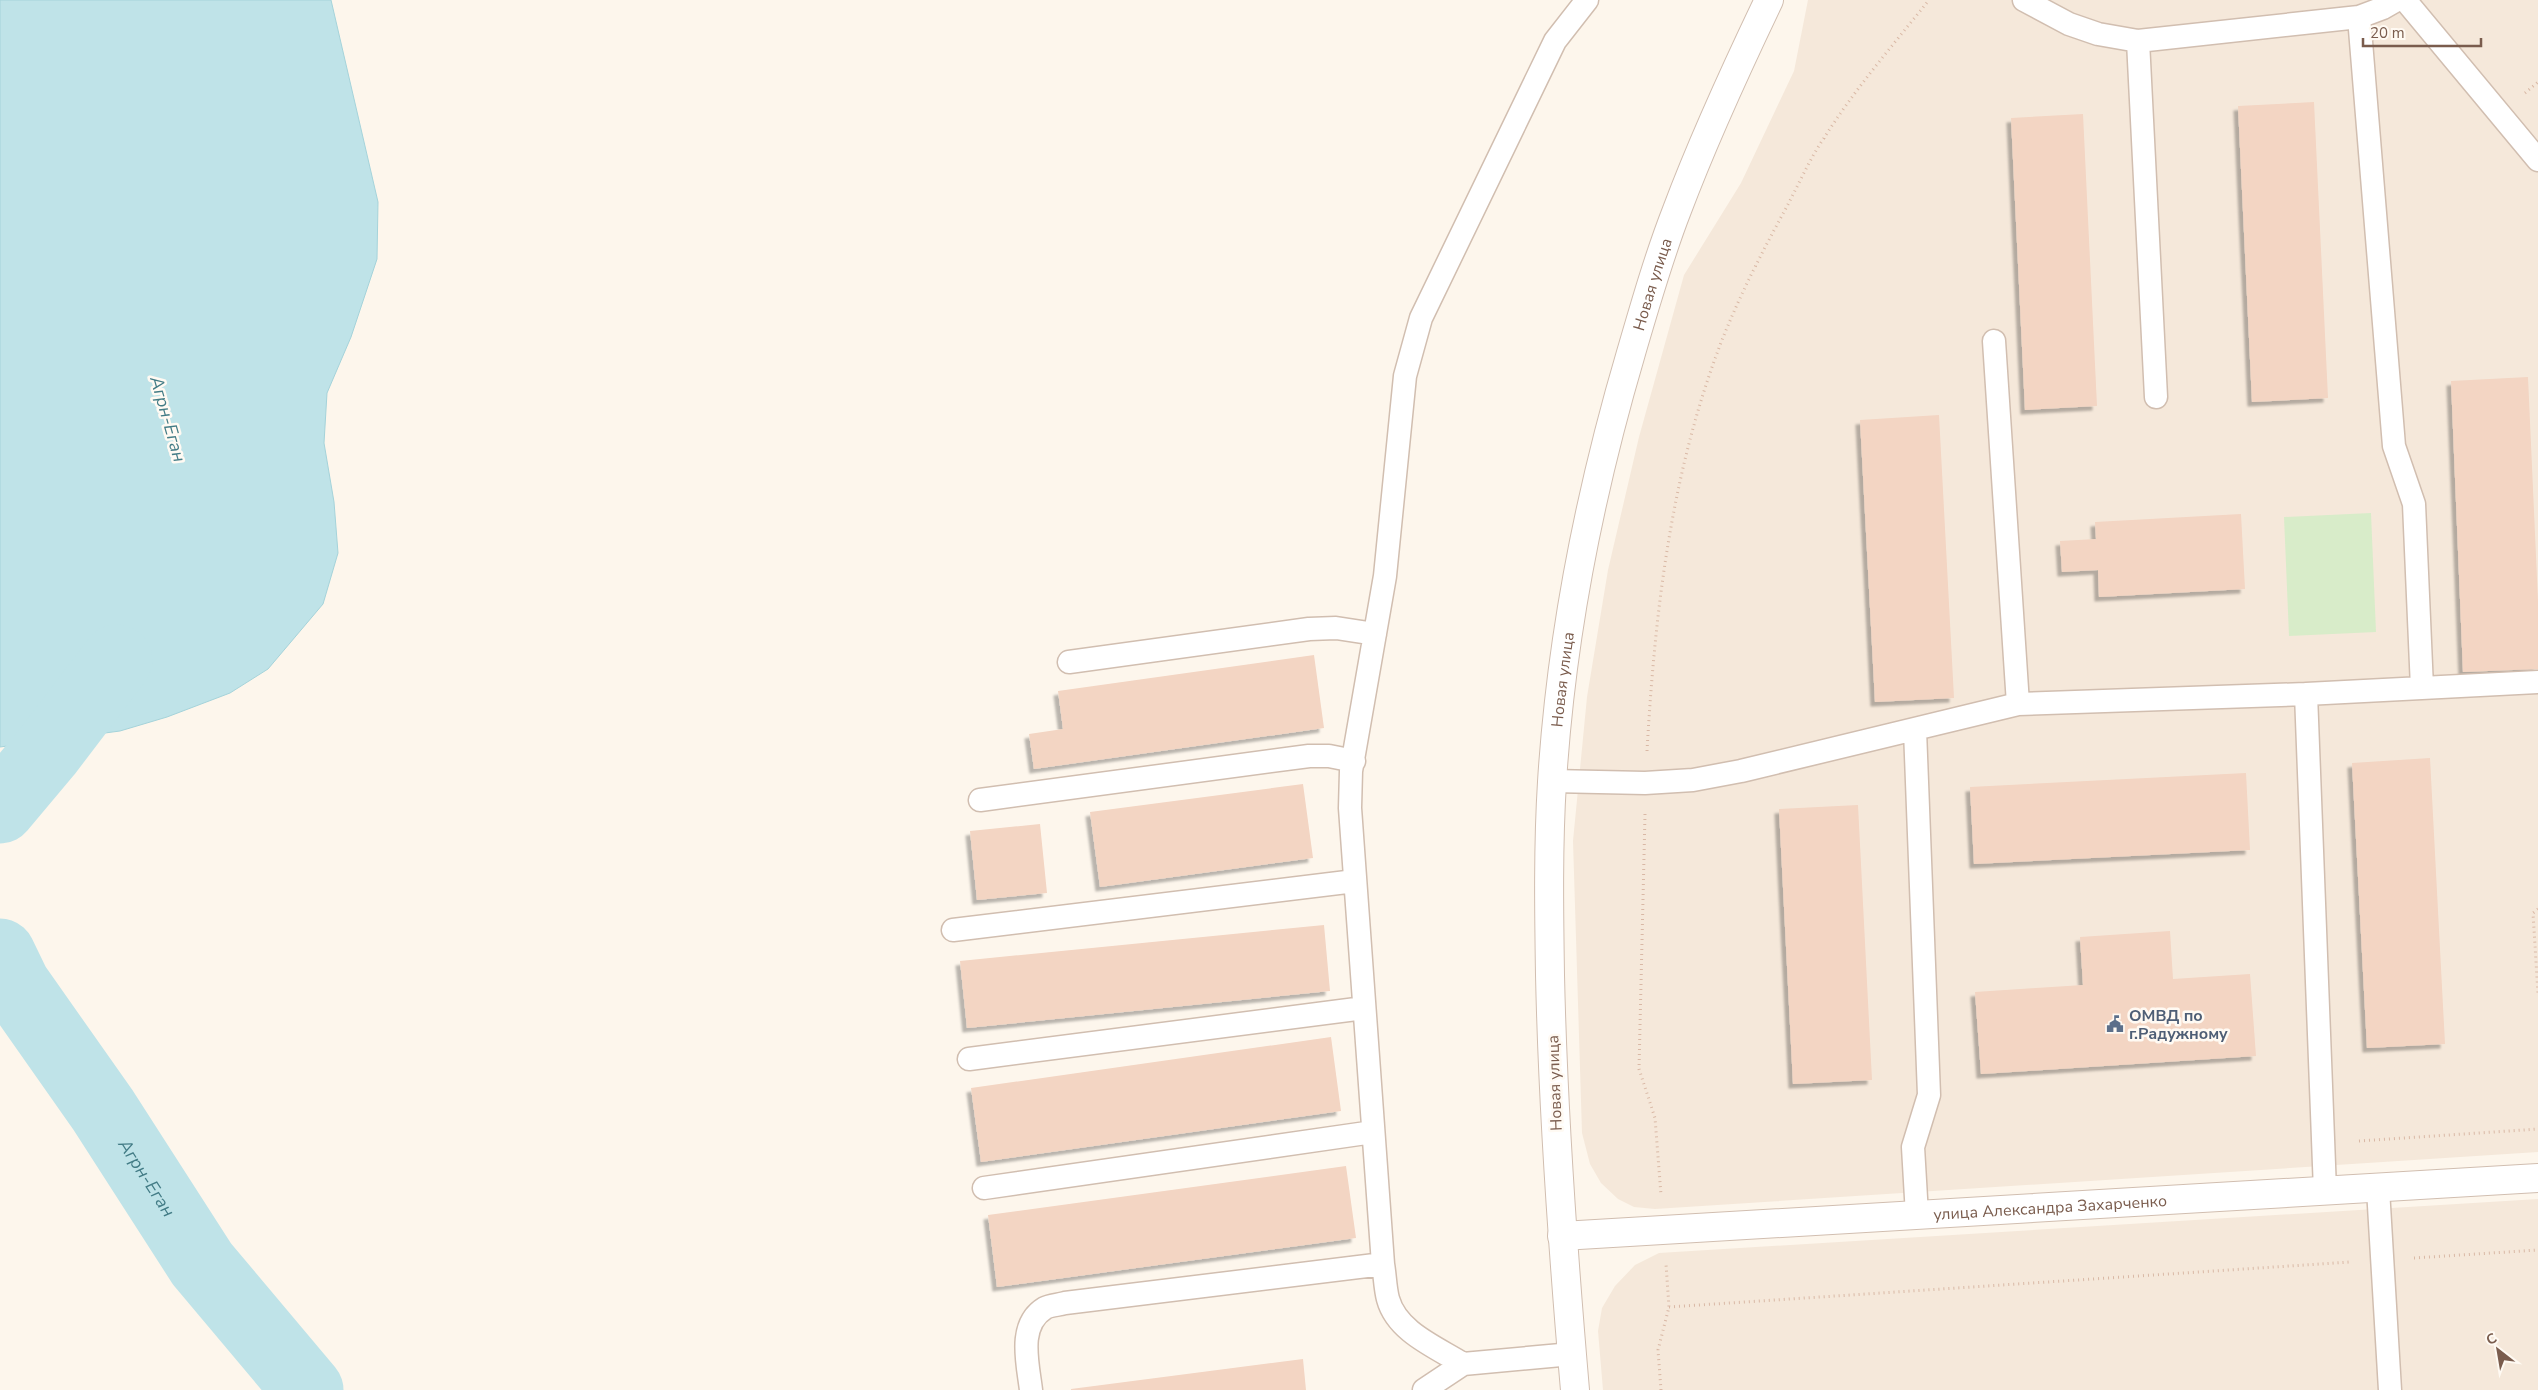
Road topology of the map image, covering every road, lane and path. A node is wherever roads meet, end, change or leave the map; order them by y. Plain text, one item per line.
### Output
1 (1587, 0) edge
2 (1769, 0) edge
3 (1929, 0) edge
4 (2024, 0) edge
5 (2397, 0) edge
6 (2405, 0) edge
7 (2359, 17) junction
8 (2138, 41) junction
9 (2538, 160) edge
10 (1994, 341) dead end
11 (2156, 397) dead end
12 (1375, 634) junction
13 (1069, 662) dead end
14 (2538, 682) edge
15 (2422, 688) junction
16 (2306, 694) junction
17 (2018, 704) junction
18 (1915, 730) junction
19 (1354, 761) junction
20 (1552, 781) junction
21 (1645, 784) junction
22 (980, 800) dead end
23 (1355, 881) junction
24 (2538, 909) edge
25 (953, 930) dead end
26 (2538, 994) edge
27 (1364, 1008) junction
28 (969, 1059) dead end
29 (1656, 1118) dead end
30 (2538, 1129) edge
31 (1373, 1132) junction
32 (2359, 1141) dead end
33 (2538, 1178) edge
34 (984, 1188) dead end
35 (2378, 1189) junction
36 (2325, 1191) junction
37 (1917, 1215) junction
38 (1562, 1236) junction
39 (2538, 1250) edge
40 (2382, 1260) junction
41 (1383, 1264) junction
42 (1572, 1354) junction
43 (1463, 1364) junction
44 (1031, 1390) edge
45 (1424, 1390) edge
46 (1575, 1390) edge
47 (1661, 1390) edge
48 (2390, 1390) edge

1 - 12 lane
2 - 20 street, Новая улица
3 - 21 path
4 - 8 lane
5 - 7 lane
6 - 9 lane
7 - 8 lane
7 - 15 lane
8 - 11 lane
10 - 17 lane
12 - 13 lane
12 - 19 lane
14 - 15 lane
15 - 16 lane
16 - 17 lane
16 - 36 lane
17 - 18 lane
18 - 21 lane
18 - 37 lane
19 - 22 lane
19 - 23 lane
20 - 21 lane
20 - 38 street, Новая улица
21 - 29 path
23 - 25 lane
23 - 27 lane
24 - 26 path
27 - 28 lane
27 - 31 lane
30 - 32 path
31 - 34 lane
31 - 41 lane
33 - 35 street, улица Александра Захарченко
35 - 36 street, улица Александра Захарченко
35 - 40 lane
36 - 37 street, улица Александра Захарченко
37 - 38 street, улица Александра Захарченко
38 - 42 street, Новая улица
39 - 40 path
40 - 47 path
40 - 48 lane
41 - 43 lane
41 - 44 lane
42 - 43 lane
42 - 46 street, Новая улица
43 - 45 lane

